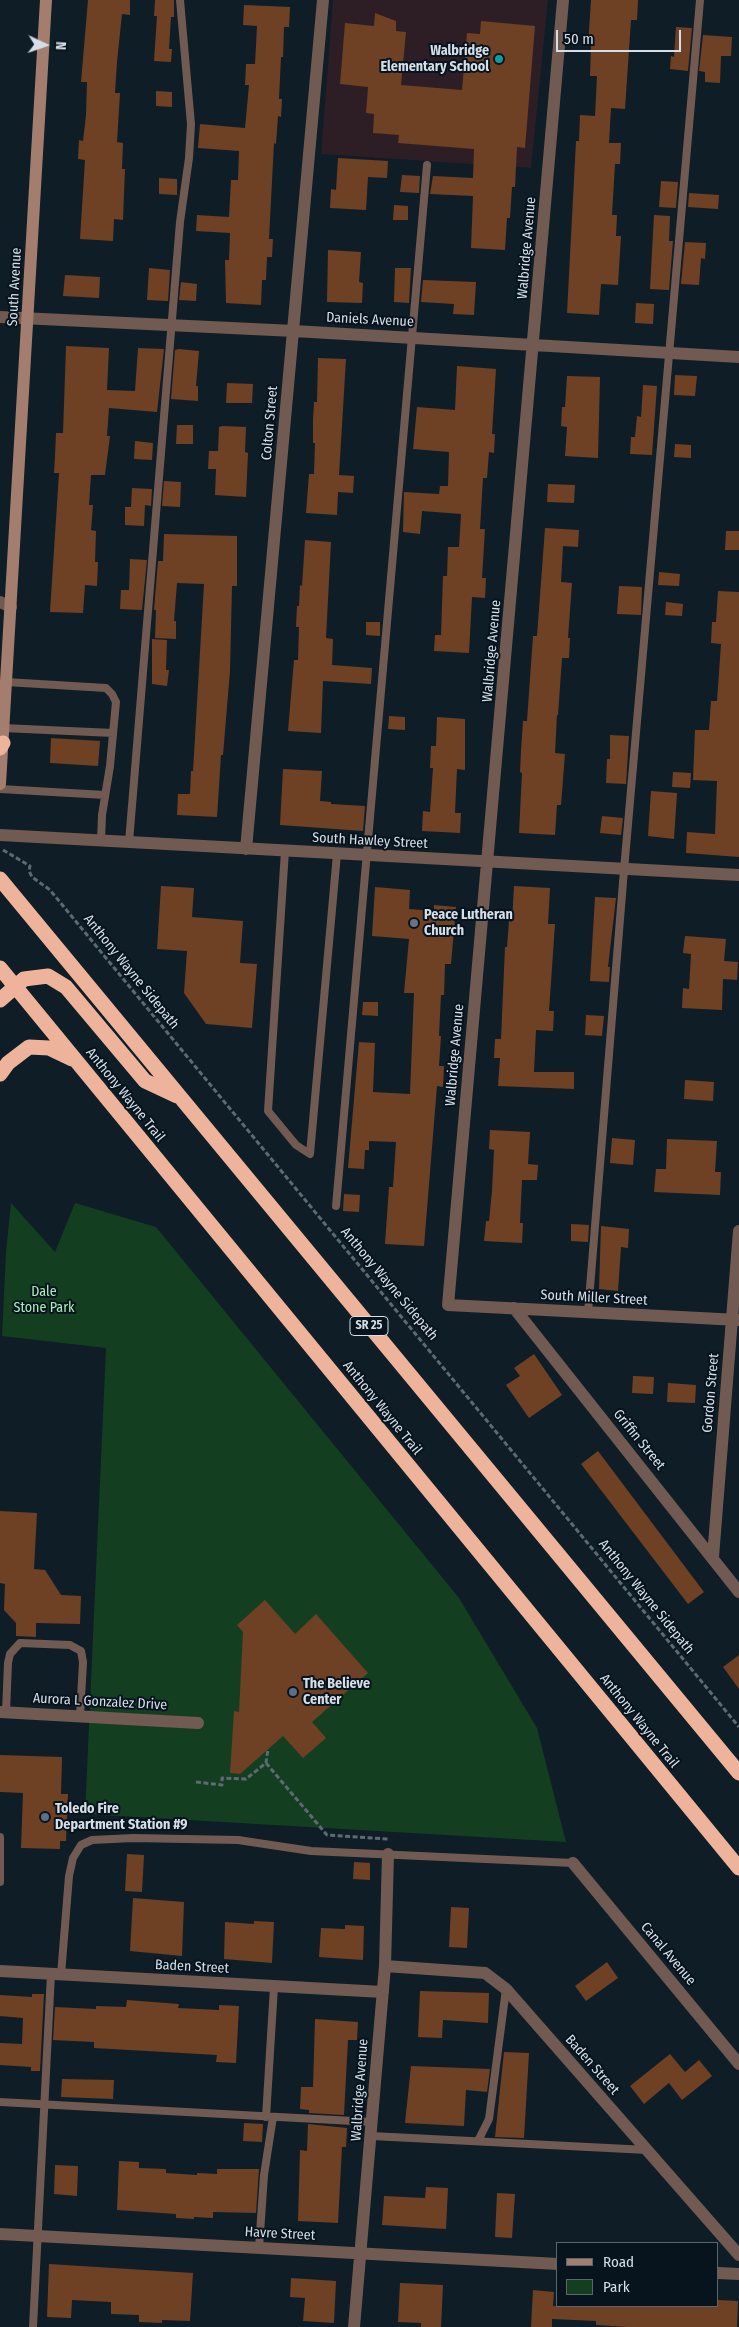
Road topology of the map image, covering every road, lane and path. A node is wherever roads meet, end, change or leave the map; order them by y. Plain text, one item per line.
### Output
1 (46, 0) edge
2 (180, 0) edge
3 (323, 0) edge
4 (562, 0) edge
5 (700, 0) edge
6 (427, 165) dead end
7 (0, 317) edge
8 (29, 319) junction
9 (171, 327) junction
10 (294, 331) junction
11 (412, 338) junction
12 (534, 345) junction
13 (670, 354) junction
14 (739, 357) edge
15 (5, 605) edge
16 (4, 666) edge
17 (4, 687) edge
18 (4, 728) junction
19 (113, 734) junction
20 (1, 746) edge
21 (0, 784) edge
22 (0, 789) edge
23 (105, 795) junction
24 (0, 835) edge
25 (101, 840) junction
26 (128, 842) junction
27 (0, 848) edge
28 (246, 849) junction
29 (285, 851) junction
30 (337, 854) junction
31 (366, 856) junction
32 (488, 863) junction
33 (624, 870) junction
34 (739, 875) edge
35 (0, 879) edge
36 (0, 968) edge
37 (15, 986) junction
38 (0, 1000) edge
39 (77, 1062) junction
40 (0, 1074) edge
41 (180, 1098) junction
42 (336, 1206) dead end
43 (739, 1232) edge
44 (448, 1305) joint
45 (514, 1308) junction
46 (588, 1312) junction
47 (735, 1320) edge
48 (713, 1557) junction
49 (739, 1592) edge
50 (3, 1712) edge
51 (80, 1716) junction
52 (198, 1723) dead end
53 (739, 1727) edge
54 (268, 1749) dead end
55 (266, 1763) junction
56 (739, 1773) edge
57 (196, 1782) dead end
58 (0, 1837) edge
59 (388, 1854) junction
60 (573, 1863) joint
61 (739, 1868) edge
62 (0, 1882) edge
63 (385, 1966) junction
64 (0, 1971) edge
65 (56, 1975) junction
66 (274, 1987) junction
67 (506, 1989) junction
68 (383, 1992) junction
69 (739, 2064) edge
70 (0, 2102) edge
71 (44, 2105) junction
72 (270, 2117) junction
73 (372, 2122) junction
74 (372, 2136) junction
75 (478, 2141) junction
76 (647, 2150) junction
77 (0, 2234) edge
78 (37, 2236) junction
79 (259, 2248) junction
80 (361, 2253) junction
81 (739, 2255) edge
82 (556, 2264) edge
83 (719, 2273) edge
84 (739, 2274) edge
85 (33, 2327) edge
86 (354, 2327) edge

1 - 8 street, South Avenue
2 - 9 lane
3 - 10 street, Colton Street
4 - 12 street, Walbridge Avenue
5 - 13 lane
6 - 11 lane
7 - 8 street, Daniels Avenue
8 - 9 street, Daniels Avenue
8 - 15 street, South Avenue
9 - 10 street, Daniels Avenue
9 - 26 lane
10 - 11 street, Daniels Avenue
10 - 28 street, Colton Street
11 - 12 street, Daniels Avenue
11 - 31 lane
12 - 13 street, Daniels Avenue
12 - 32 street, Walbridge Avenue
13 - 14 street, Daniels Avenue
13 - 33 lane
15 - 16 street, South Avenue
16 - 17 street, South Avenue
17 - 18 street, South Avenue
17 - 19 lane
18 - 19 lane
18 - 20 street, South Avenue
19 - 23 lane
20 - 21 street, South Avenue
22 - 23 lane
23 - 25 lane
24 - 25 street, South Hawley Street
25 - 26 street, South Hawley Street
26 - 28 street, South Hawley Street
27 - 53 path, Anthony Wayne Sidepath
28 - 29 street, South Hawley Street
29 - 30 street, South Hawley Street
29 - 30 lane
30 - 31 street, South Hawley Street
31 - 32 street, South Hawley Street
31 - 42 lane
32 - 33 street, South Hawley Street
32 - 44 street, Walbridge Avenue
33 - 34 street, South Hawley Street
33 - 46 lane
35 - 41 highway, SR 25
36 - 37 highway, Anthony Wayne Trail
37 - 38 highway
37 - 39 highway, Anthony Wayne Trail
37 - 41 highway
39 - 40 highway
39 - 61 highway, Anthony Wayne Trail
41 - 56 highway, SR 25
43 - 47 street, Gordon Street
44 - 45 street, South Miller Street
45 - 46 street, South Miller Street
45 - 48 street, Griffin Street
46 - 47 street, South Miller Street
47 - 48 street, Gordon Street
48 - 49 street, Griffin Street
50 - 51 street, Aurora L Gonzalez Drive
50 - 51 lane
51 - 52 street, Aurora L Gonzalez Drive
54 - 55 path
55 - 57 path
55 - 59 path
58 - 62 lane
59 - 60 lane
59 - 63 street, Walbridge Avenue
59 - 65 lane
60 - 69 street, Canal Avenue
63 - 67 street, Baden Street
63 - 68 street, Walbridge Avenue
64 - 65 street, Baden Street
65 - 66 street, Baden Street
65 - 71 lane
66 - 68 street, Baden Street
66 - 72 lane
67 - 75 lane
67 - 76 street, Baden Street
68 - 73 street, Walbridge Avenue
70 - 71 lane
71 - 72 lane
71 - 78 lane
72 - 73 lane
72 - 79 lane
73 - 74 street, Walbridge Avenue
74 - 75 lane
74 - 80 street, Walbridge Avenue
75 - 76 lane
76 - 81 street, Baden Street
77 - 78 street, Havre Street
78 - 79 street, Havre Street
78 - 85 lane
79 - 80 street, Havre Street
80 - 82 street, Havre Street
80 - 86 street, Walbridge Avenue
83 - 84 street

